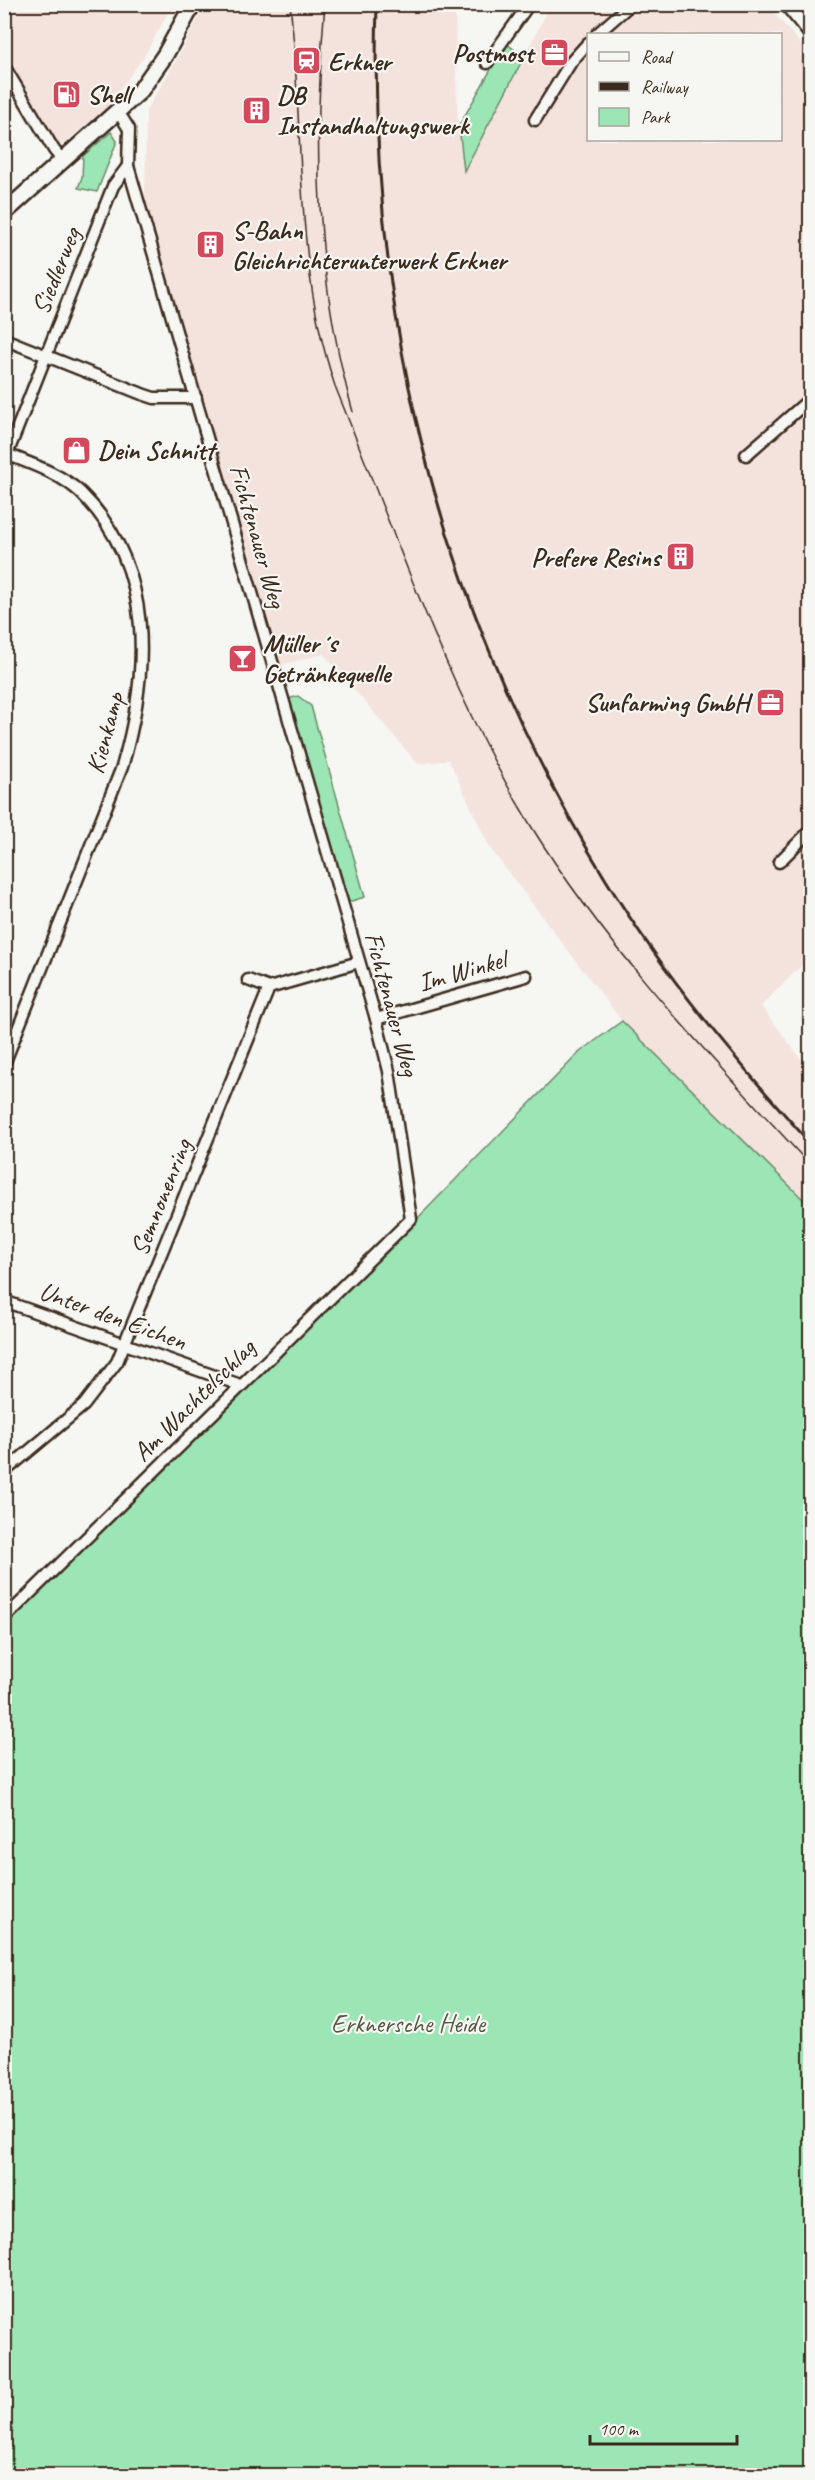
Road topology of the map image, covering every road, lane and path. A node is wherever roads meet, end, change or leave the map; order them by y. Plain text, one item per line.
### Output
1 (530, 4) edge
2 (631, 4) edge
3 (788, 4) edge
4 (192, 5) edge
5 (810, 31) edge
6 (598, 33) edge
7 (587, 44) edge
8 (487, 63) dead end
9 (4, 66) edge
10 (4, 82) edge
11 (19, 91) junction
12 (119, 112) junction
13 (535, 120) dead end
14 (64, 162) junction
15 (128, 166) junction
16 (4, 213) edge
17 (4, 339) edge
18 (46, 355) junction
19 (196, 398) junction
20 (810, 399) edge
21 (746, 455) dead end
22 (6, 457) edge
23 (810, 831) edge
24 (779, 862) dead end
25 (359, 962) junction
26 (526, 976) dead end
27 (248, 980) dead end
28 (269, 988) junction
29 (376, 1018) junction
30 (4, 1064) edge
31 (411, 1219) joint
32 (4, 1301) edge
33 (126, 1345) junction
34 (240, 1385) junction
35 (4, 1472) edge
36 (9, 1614) dead end

1 - 8 street
2 - 6 street
3 - 5 main road
4 - 12 main road
7 - 13 street
9 - 11 street
10 - 11 street
11 - 14 street
12 - 14 main road
12 - 15 street, Fichtenauer Weg
14 - 16 main road
15 - 18 street, Siedlerweg
15 - 19 street, Fichtenauer Weg
17 - 18 street
18 - 19 street
18 - 22 street, Siedlerweg
19 - 25 street, Fichtenauer Weg
20 - 21 street
22 - 30 street, Kienkamp
23 - 24 street
25 - 28 street
25 - 29 street, Fichtenauer Weg
26 - 29 street, Im Winkel
27 - 28 street
28 - 33 street, Semnonenring
29 - 31 street, Fichtenauer Weg
31 - 34 street, Am Wachtelschlag
32 - 33 street, Unter den Eichen
33 - 34 street, Unter den Eichen
33 - 35 street, Semnonenring
34 - 36 street, Am Wachtelschlag

